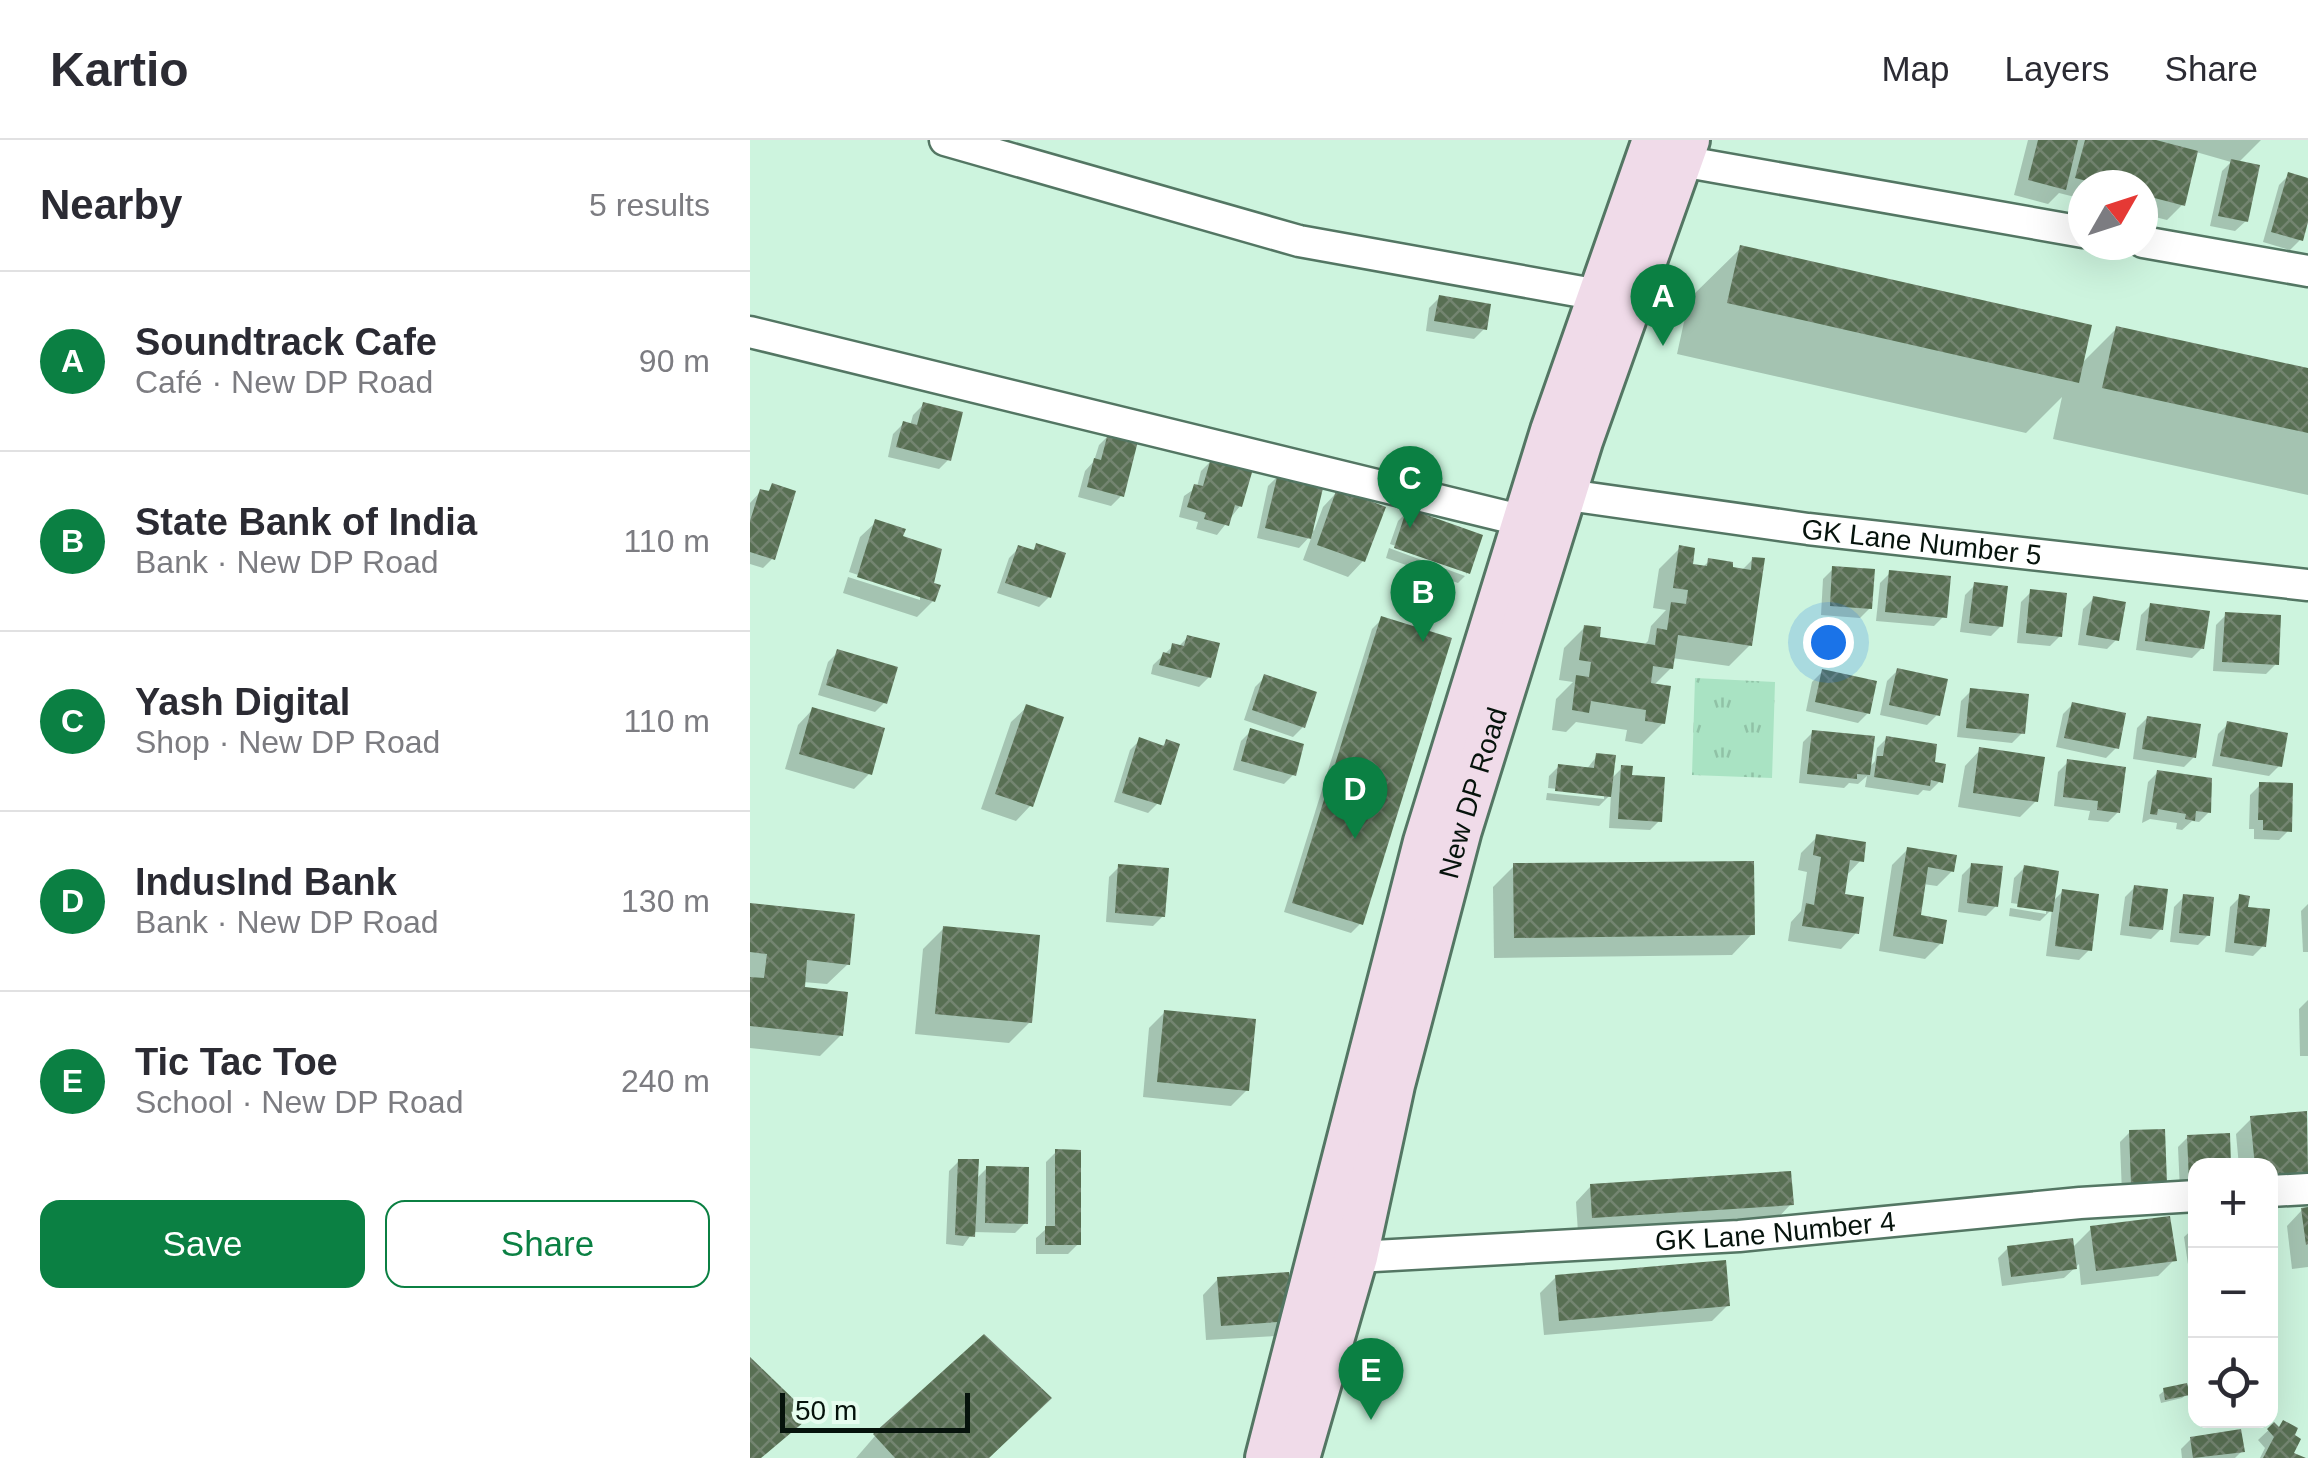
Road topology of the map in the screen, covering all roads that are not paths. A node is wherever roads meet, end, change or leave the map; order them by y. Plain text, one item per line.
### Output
1 (944, 140) edge
2 (1674, 147) edge
3 (2068, 229) edge
4 (2158, 245) edge
5 (2308, 271) edge
6 (1600, 295) junction
7 (750, 332) edge
8 (1541, 502) junction
9 (2308, 584) edge
10 (2308, 1189) edge
11 (2278, 1191) edge
12 (2188, 1196) edge
13 (1356, 1257) junction
14 (1266, 1458) edge
15 (1298, 1458) edge

1 - 6 street
2 - 3 street
2 - 6 main road, New DP Road
2 - 8 main road, New DP Road
4 - 5 street
6 - 8 main road, New DP Road
7 - 8 street, GK Lane Number 5
8 - 9 street, GK Lane Number 5
8 - 13 main road, New DP Road
8 - 14 main road, New DP Road
10 - 11 street
12 - 13 street, GK Lane Number 4
13 - 15 main road, New DP Road

